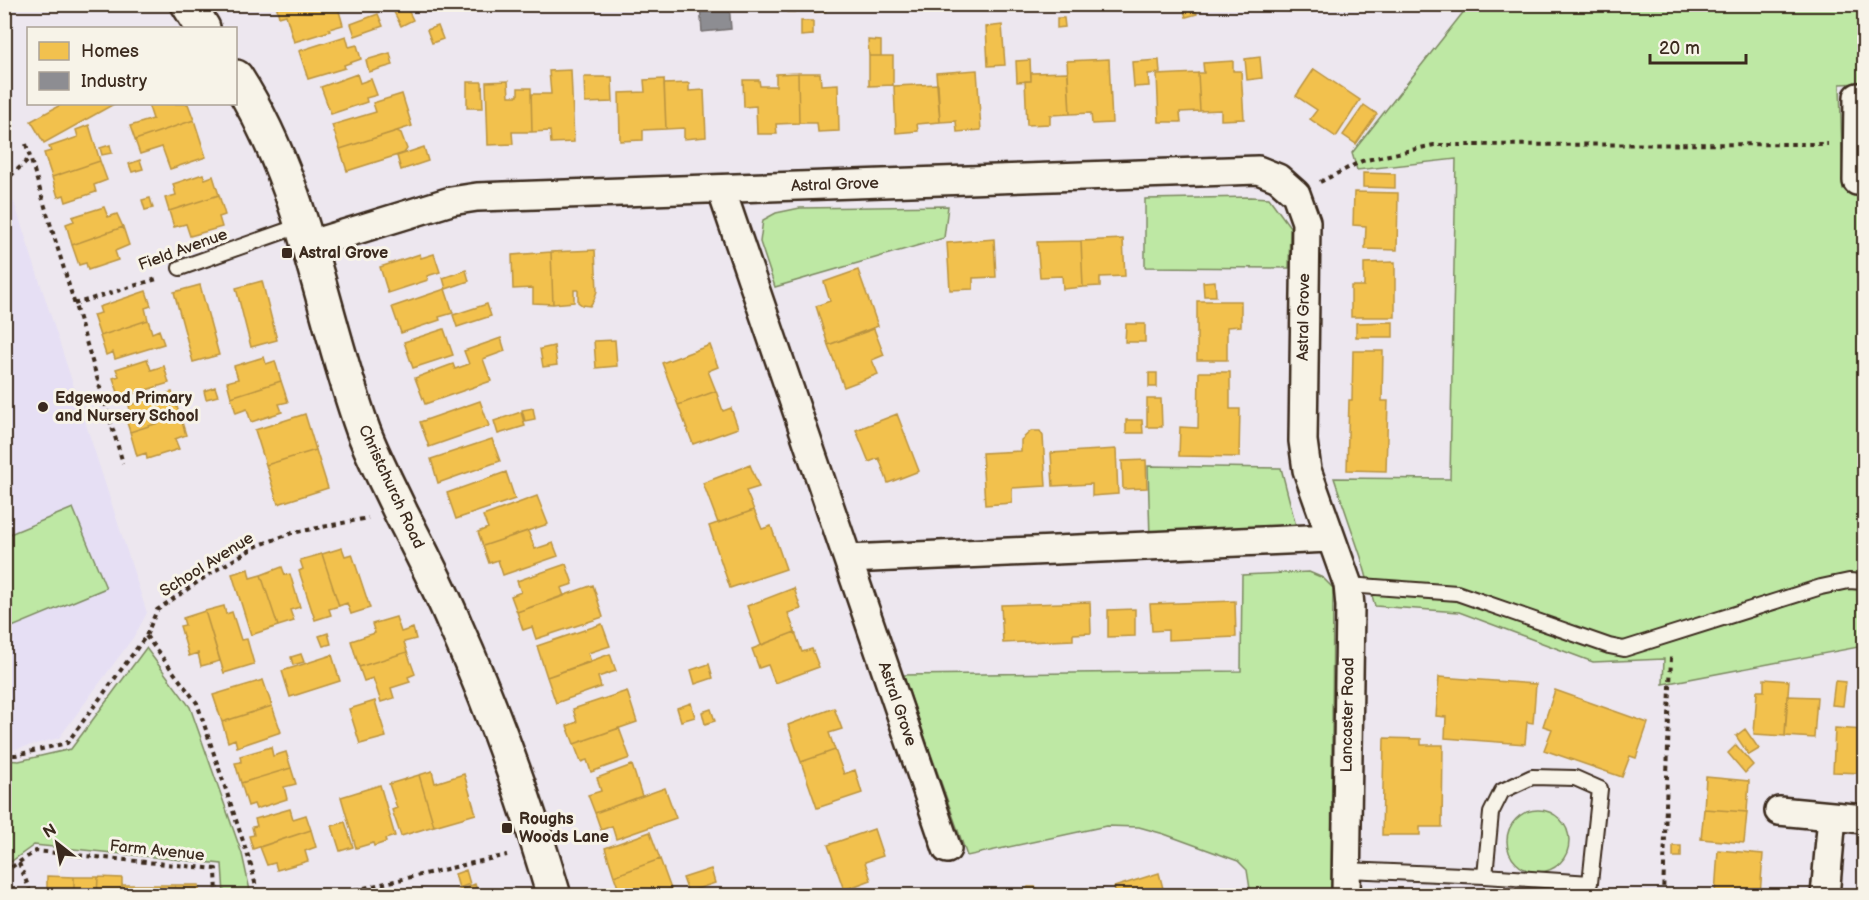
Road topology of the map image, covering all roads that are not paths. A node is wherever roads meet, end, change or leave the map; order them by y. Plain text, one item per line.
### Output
1 (188, 4) edge
2 (202, 27) edge
3 (237, 79) edge
4 (1858, 98) dead end
5 (1861, 135) edge
6 (1857, 182) dead end
7 (721, 189) junction
8 (305, 235) junction
9 (180, 268) road end
10 (1330, 538) junction
11 (848, 559) junction
12 (1864, 582) edge
13 (1348, 585) junction
14 (1779, 811) dead end
15 (1832, 816) junction
16 (1864, 819) edge
17 (947, 849) dead end
18 (1485, 876) junction
19 (1346, 883) edge
20 (554, 896) edge
21 (1825, 896) edge

1 - 2 street
3 - 8 street, Christchurch Road
4 - 5 street
5 - 6 street
7 - 8 street, Astral Grove
7 - 10 street, Astral Grove
7 - 11 street, Astral Grove
8 - 9 lane, Field Avenue
8 - 20 street, Christchurch Road
10 - 11 street
10 - 13 street, Lancaster Road
11 - 17 street, Astral Grove
12 - 13 lane
13 - 19 street, Lancaster Road
14 - 15 street
15 - 16 street
15 - 21 street
18 - 18 lane
18 - 19 lane

